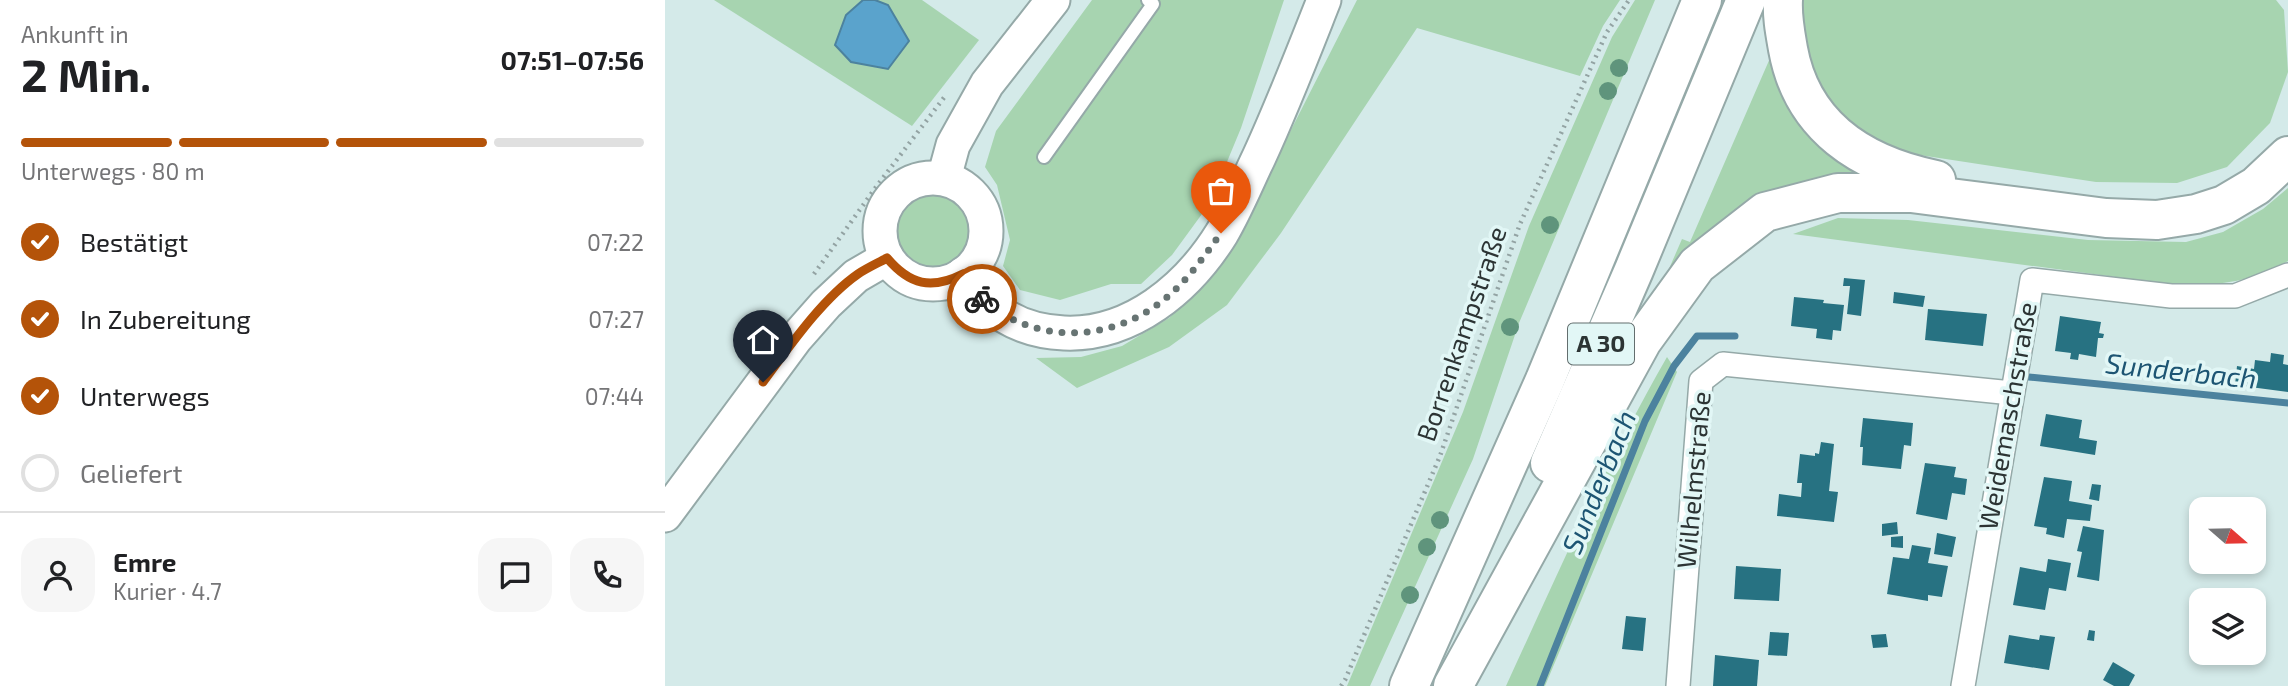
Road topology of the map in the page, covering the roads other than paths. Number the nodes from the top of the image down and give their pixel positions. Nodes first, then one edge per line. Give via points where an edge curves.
1 (1052, 0) edge
2 (1147, 0) edge
3 (1305, 0) edge
4 (1324, 0) edge
5 (1702, 0) edge
6 (1746, 0) edge
7 (1783, 0) edge
8 (2288, 127) edge
9 (2288, 156) edge
10 (1044, 157) dead end
11 (944, 178) junction
12 (1221, 233) junction
13 (887, 258) junction
14 (963, 274) junction
15 (2288, 275) edge
16 (2012, 393) junction
17 (665, 515) edge
18 (1409, 686) edge
19 (1453, 686) edge
20 (1678, 686) edge
21 (1963, 686) edge

1 - 11 main road via 987,84 953,145
2 - 10 lane via 1153,4
3 - 12 main road via 1237,176
4 - 12 main road via 1276,121
5 - 18 highway, A 30 via 1545,380
6 - 19 highway, A 30
7 - 8 highway via 1792,74 1811,110 1852,149 1921,177 2097,202 2181,203 2221,190 2251,173
9 - 19 highway via 2256,186 2224,205 2157,220 2106,218 1911,193 1838,193 1765,212 1697,265 1642,341
11 - 13 main road via 913,181 890,200 880,228
11 - 14 main road via 963,186 977,201 985,220 985,240 978,259
12 - 14 main road via 1196,268 1161,303 1121,325 1082,334 1047,332 1017,323 977,295
13 - 14 main road via 898,271 930,284
13 - 17 main road via 856,276 796,338
15 - 16 street, Weidemaschstraße via 2235,296 2171,296 2032,280
16 - 20 street, Wilhelmstraße via 1723,364 1701,381
16 - 21 street, Weidemaschstraße

